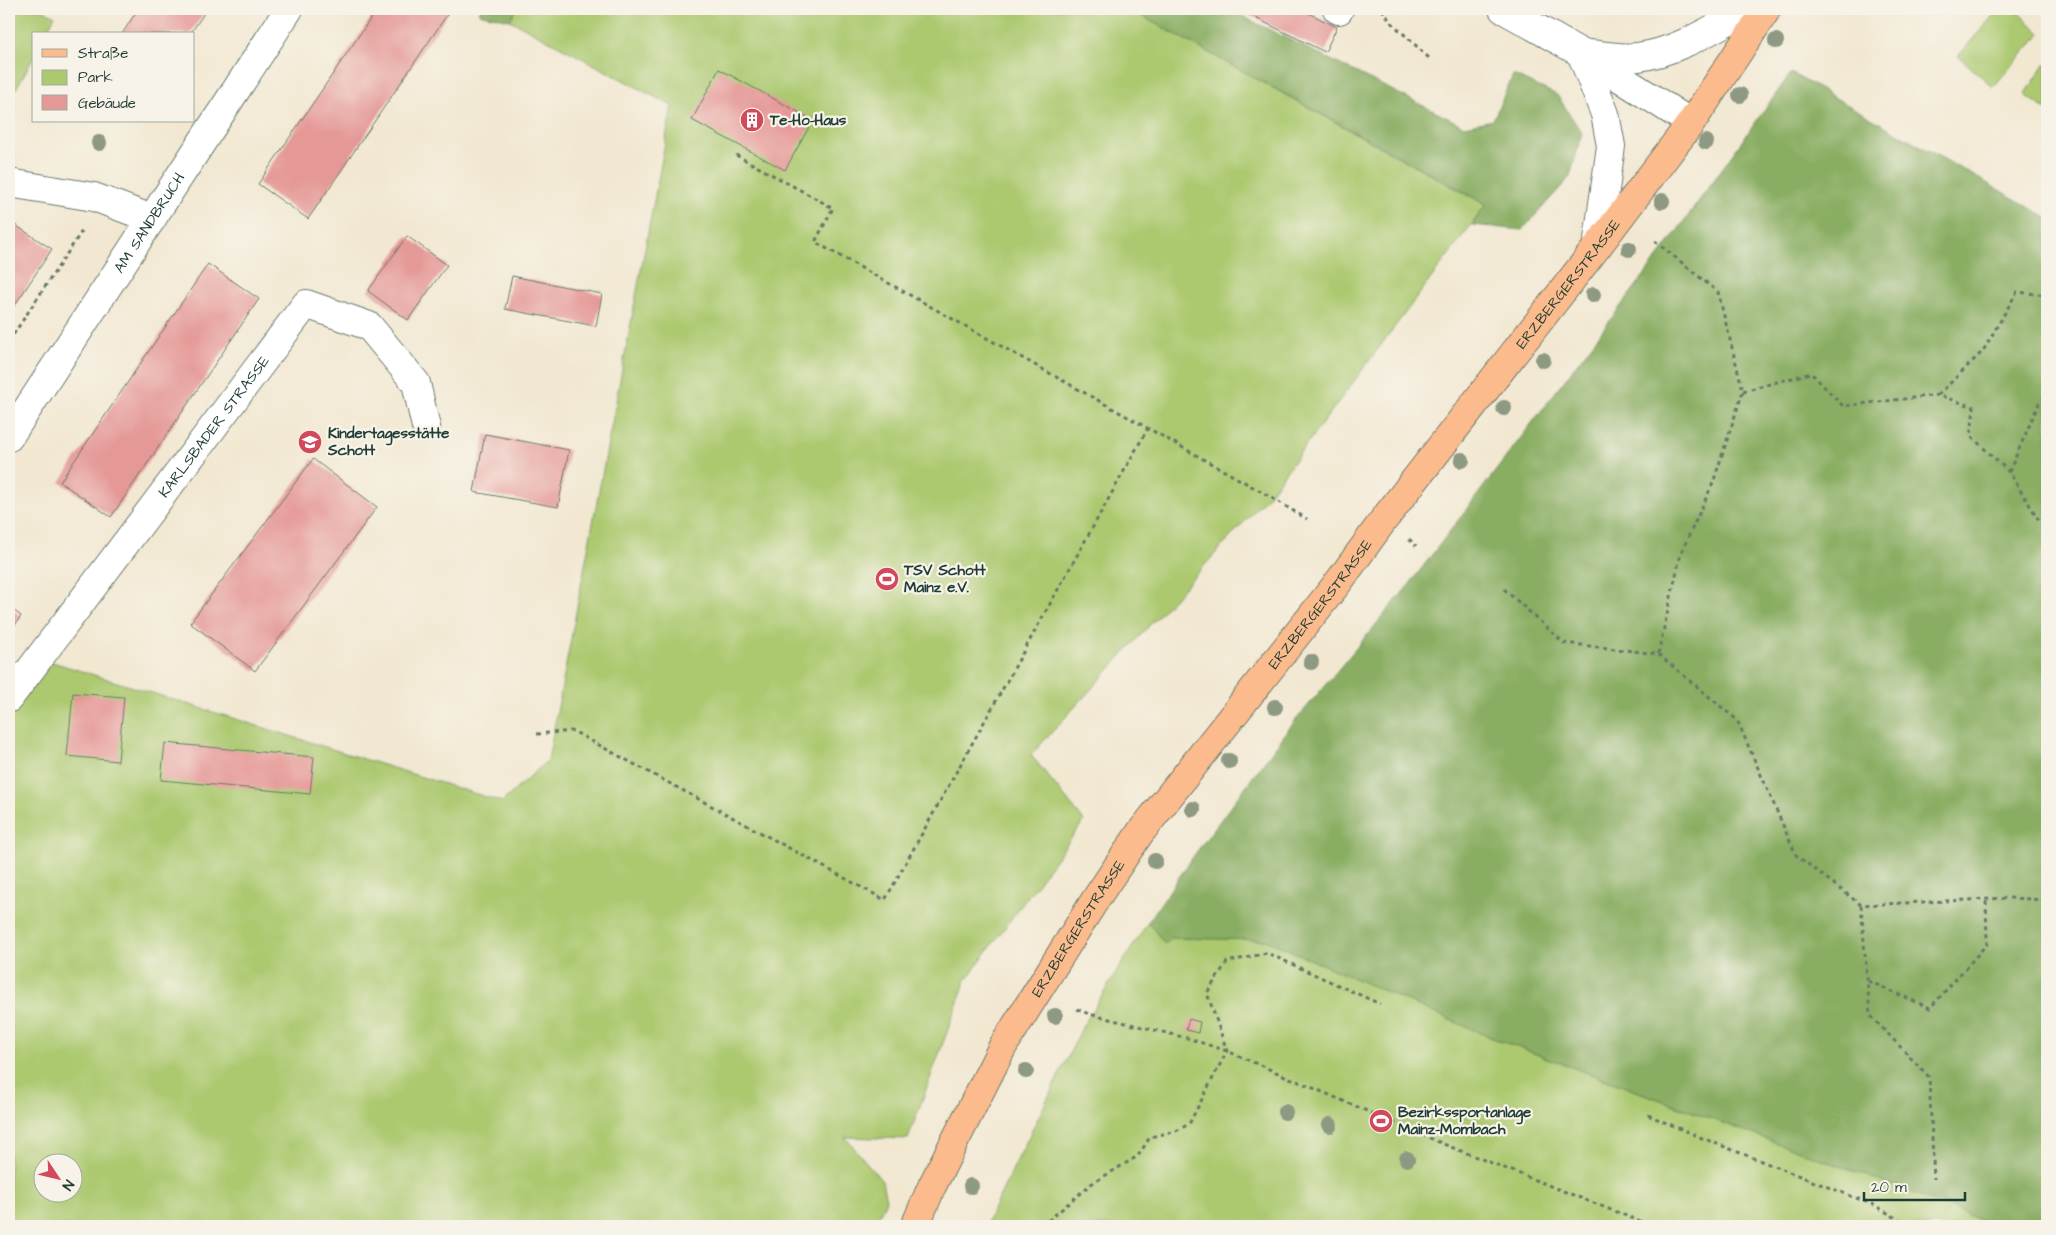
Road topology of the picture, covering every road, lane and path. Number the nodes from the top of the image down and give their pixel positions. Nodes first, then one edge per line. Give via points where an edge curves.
1 (289, 9) edge
2 (1382, 9) edge
3 (1503, 9) edge
4 (1749, 9) edge
5 (1767, 9) edge
6 (1581, 53) junction
7 (1429, 58) dead end
8 (1691, 123) junction
9 (736, 155) dead end
10 (9, 184) edge
11 (94, 197) junction
12 (152, 219) junction
13 (1655, 241) dead end
14 (1597, 247) junction
15 (2047, 295) edge
16 (9, 341) edge
17 (1743, 391) junction
18 (1938, 396) junction
19 (2047, 396) edge
20 (426, 427) dead end
21 (1148, 428) junction
22 (9, 437) edge
23 (2009, 472) junction
24 (1307, 519) dead end
25 (2047, 533) edge
26 (1504, 589) dead end
27 (1658, 654) junction
28 (9, 698) edge
29 (538, 734) dead end
30 (1986, 900) junction
31 (2047, 900) edge
32 (1861, 905) junction
33 (1868, 981) junction
34 (1380, 1004) dead end
35 (1078, 1009) dead end
36 (1227, 1051) junction
37 (1648, 1114) dead end
38 (1934, 1180) dead end
39 (915, 1226) edge
40 (1042, 1226) edge
41 (1652, 1226) edge
42 (1910, 1226) edge

1 - 12 street, AM SANDBRUCH
2 - 7 path via 1390,21
3 - 6 street
4 - 6 street via 1681,44 1647,55 1626,58
5 - 8 main road, ERZBERGERSTRASSE
6 - 8 street
6 - 14 street via 1606,114 1612,146
8 - 14 main road, ERZBERGERSTRASSE
9 - 21 path via 833,208 815,242
10 - 11 street
11 - 12 street
11 - 16 path via 87,222
12 - 22 street, AM SANDBRUCH
13 - 17 path via 1718,292
14 - 39 main road, ERZBERGERSTRASSE via 1385,518 1344,576 1140,833 1003,1046
15 - 18 path via 2017,292 1983,351
17 - 18 path via 1811,373 1843,406
17 - 27 path via 1713,483 1681,553
18 - 23 path via 1974,407 1971,436
19 - 23 path via 2039,403
20 - 28 street, KARLSBADER STRASSE via 416,383 369,326 306,304
21 - 24 path
21 - 29 path via 886,900 573,731
23 - 25 path
26 - 27 path via 1564,643
27 - 32 path via 1737,720 1796,855
30 - 31 path
30 - 32 path
30 - 33 path via 1986,944 1930,1008
32 - 33 path
33 - 38 path via 1870,1015 1929,1077
34 - 36 path via 1267,953 1227,962 1207,993
35 - 36 path
36 - 40 path via 1189,1124 1150,1136 1138,1156 1091,1184
36 - 41 path via 1446,1146
37 - 42 path via 1874,1205

